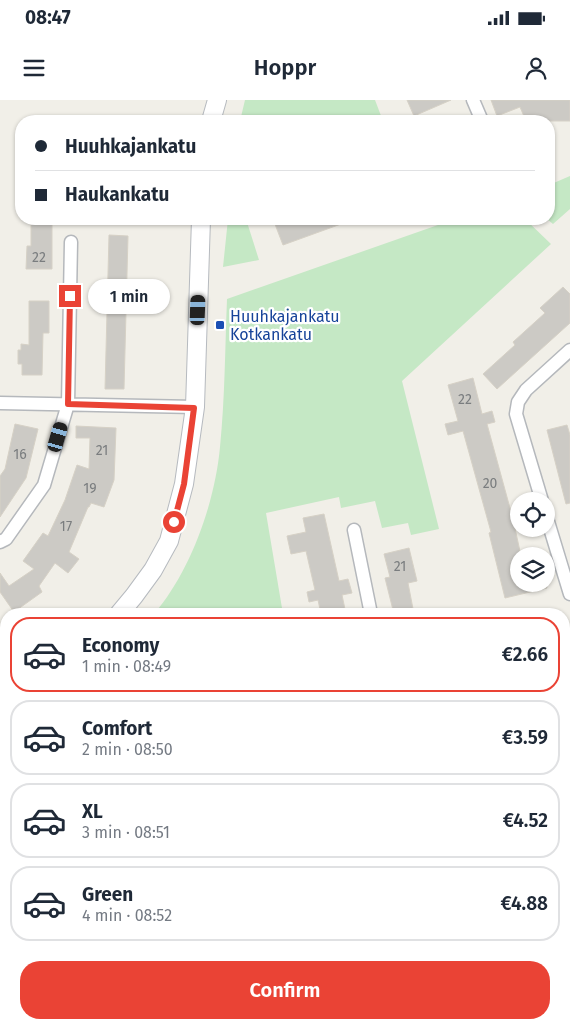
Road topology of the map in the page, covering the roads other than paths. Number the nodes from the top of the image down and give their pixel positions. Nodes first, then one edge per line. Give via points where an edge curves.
1 (217, 100) edge
2 (473, 100) edge
3 (213, 115) edge
4 (479, 115) edge
5 (201, 225) edge
6 (71, 242) dead end
7 (570, 350) edge
8 (0, 402) edge
9 (68, 404) junction
10 (194, 408) junction
11 (539, 492) edge
12 (354, 530) dead end
13 (553, 537) edge
14 (0, 542) edge
15 (570, 594) edge
16 (124, 608) edge
17 (370, 608) edge

1 - 3 street
2 - 4 street
5 - 10 street
6 - 9 street
7 - 11 street via 526,390 518,402 516,414
8 - 9 street
9 - 10 street
9 - 14 street via 44,486 6,540
10 - 16 street via 184,484 168,541 153,570
12 - 17 street
13 - 15 street

